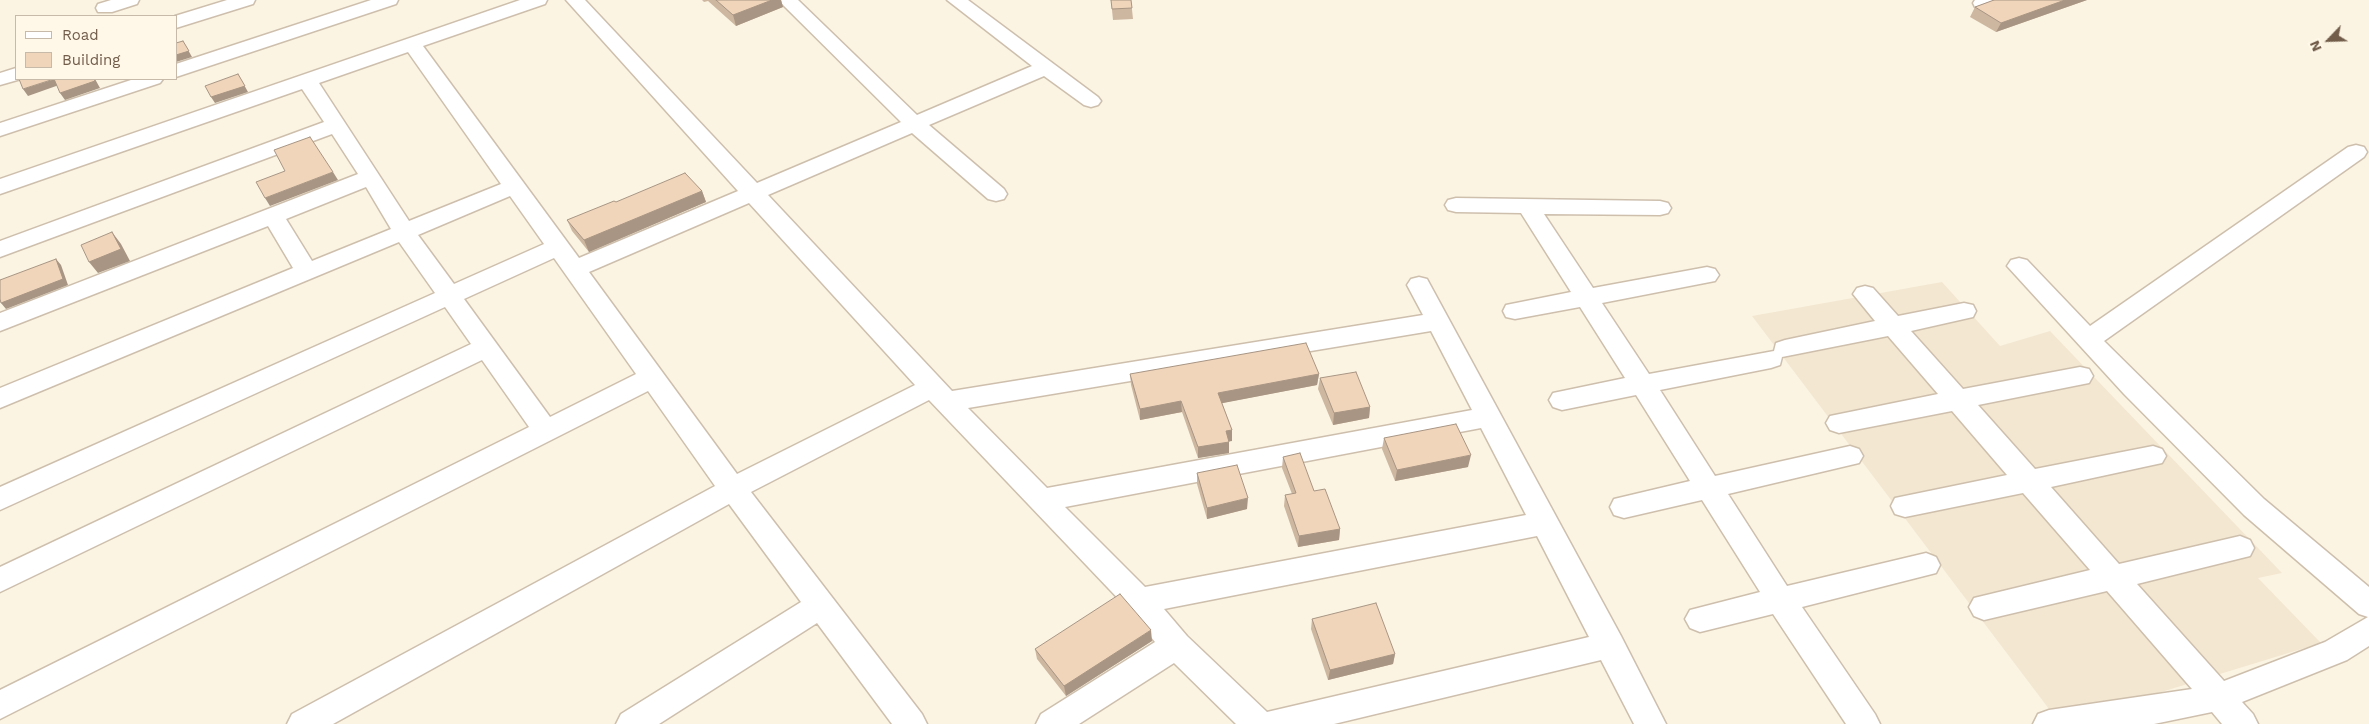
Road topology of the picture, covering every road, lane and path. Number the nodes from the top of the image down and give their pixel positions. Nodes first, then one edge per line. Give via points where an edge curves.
1 (130, 0) edge
2 (246, 0) edge
3 (325, 0) edge
4 (389, 0) edge
5 (538, 0) edge
6 (787, 0) edge
7 (956, 0) edge
8 (226, 3) edge
9 (587, 4) edge
10 (105, 8) edge
11 (337, 17) junction
12 (178, 21) edge
13 (411, 43) junction
14 (1045, 68) junction
15 (178, 70) edge
16 (15, 74) edge
17 (0, 79) edge
18 (150, 80) edge
19 (308, 82) junction
20 (1091, 101) dead end
21 (914, 124) junction
22 (336, 125) junction
23 (0, 130) edge
24 (2356, 152) dead end
25 (371, 177) junction
26 (515, 186) junction
27 (0, 187) edge
28 (755, 193) junction
29 (996, 194) dead end
30 (1456, 205) dead end
31 (1528, 206) junction
32 (1660, 208) dead end
33 (273, 216) junction
34 (404, 232) junction
35 (557, 247) junction
36 (0, 249) edge
37 (2019, 266) dead end
38 (575, 269) junction
39 (307, 272) junction
40 (1706, 275) dead end
41 (1419, 285) dead end
42 (1865, 294) dead end
43 (450, 295) junction
44 (1586, 297) junction
45 (1515, 311) dead end
46 (1964, 312) dead end
47 (1438, 321) junction
48 (0, 322) edge
49 (1894, 326) junction
50 (2088, 340) junction
51 (486, 347) junction
52 (2080, 376) dead end
53 (653, 377) junction
54 (1643, 384) junction
55 (940, 394) junction
56 (0, 398) edge
57 (1562, 400) dead end
58 (1958, 400) junction
59 (1488, 417) junction
60 (1839, 423) dead end
61 (546, 431) junction
62 (1850, 456) dead end
63 (2153, 456) dead end
64 (2029, 481) junction
65 (1710, 487) junction
66 (733, 489) junction
67 (0, 499) edge
68 (1042, 500) junction
69 (1905, 506) dead end
70 (1624, 507) dead end
71 (1544, 523) junction
72 (2240, 548) dead end
73 (1926, 565) dead end
74 (2113, 577) junction
75 (0, 580) edge
76 (1781, 600) junction
77 (1139, 601) junction
78 (822, 605) junction
79 (2369, 605) edge
80 (1984, 607) dead end
81 (1700, 619) dead end
82 (2369, 630) edge
83 (1176, 645) junction
84 (1610, 645) junction
85 (2218, 697) junction
86 (0, 706) edge
87 (303, 724) edge
88 (632, 724) edge
89 (911, 724) edge
90 (1052, 724) edge
91 (1258, 724) edge
92 (1273, 724) edge
93 (1650, 724) edge
94 (1864, 724) edge
95 (2049, 724) edge
96 (2242, 724) edge

1 - 10 street
2 - 8 street
3 - 11 street
4 - 11 street
5 - 13 street
6 - 21 street
7 - 14 street
8 - 12 street
9 - 28 street
11 - 15 street
13 - 19 street
13 - 26 street
14 - 20 street
14 - 21 street
16 - 17 street
18 - 23 street
19 - 22 street
19 - 27 street
21 - 28 street
21 - 29 street
22 - 25 street
22 - 36 street
24 - 50 street
25 - 33 street
25 - 34 street
26 - 34 street
26 - 35 street
28 - 38 street
28 - 55 street
30 - 31 street
31 - 32 street
31 - 44 street
33 - 39 street
33 - 48 street
34 - 39 street
34 - 43 street
35 - 38 street
35 - 43 street
37 - 50 street
38 - 53 street
39 - 56 street
40 - 44 street
41 - 47 street
42 - 49 street
43 - 51 street
43 - 67 street
44 - 45 street
44 - 54 street
46 - 49 street
47 - 55 street
47 - 59 street
49 - 54 street
49 - 58 street
50 - 79 street via 2254,507
51 - 61 street
51 - 75 street
52 - 58 street
53 - 61 street
53 - 66 street
54 - 57 street
54 - 65 street
55 - 66 street
55 - 68 street
58 - 60 street
58 - 64 street
59 - 68 street
59 - 71 street
61 - 86 street
62 - 65 street
63 - 64 street
64 - 69 street
64 - 74 street
65 - 70 street
65 - 76 street
66 - 78 street
66 - 87 street
68 - 77 street
71 - 77 street
71 - 84 street
72 - 74 street
73 - 76 street
74 - 80 street
74 - 85 street
76 - 81 street
76 - 94 street
77 - 83 street
78 - 88 street
78 - 89 street
82 - 85 street via 2336,651
83 - 90 street
83 - 91 street
84 - 92 street
84 - 93 street
85 - 95 street via 2175,707
85 - 96 street

